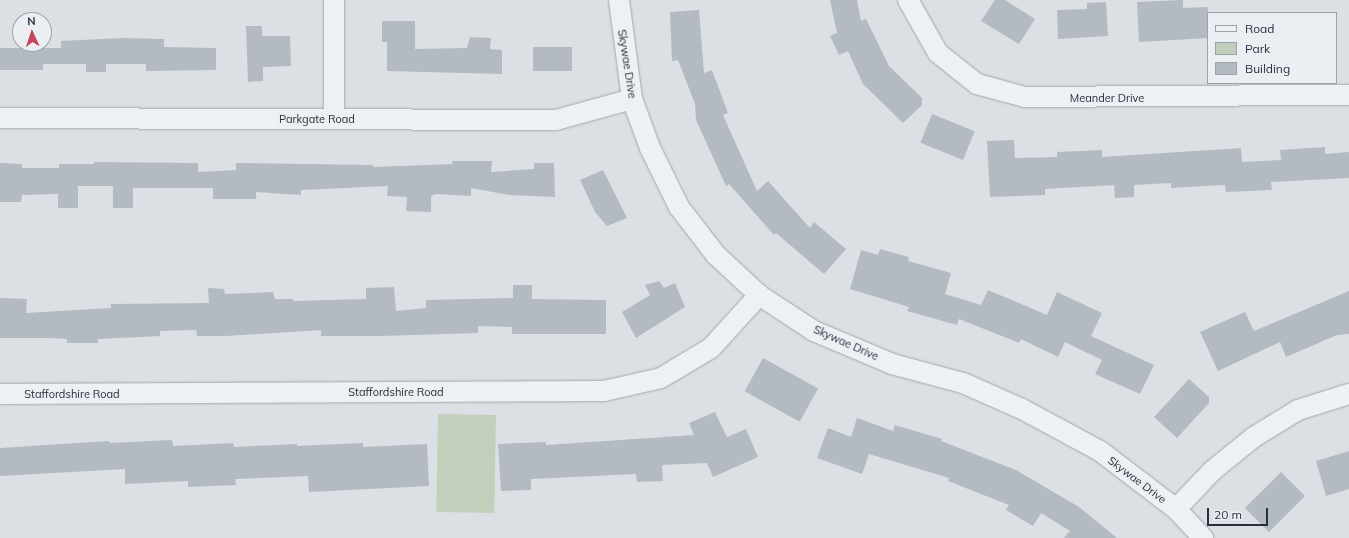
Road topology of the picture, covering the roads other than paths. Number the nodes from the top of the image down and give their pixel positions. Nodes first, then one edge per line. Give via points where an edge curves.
1 (334, 0) edge
2 (619, 0) edge
3 (908, 0) edge
4 (1349, 96) edge
5 (632, 99) junction
6 (0, 118) edge
7 (334, 118) junction
8 (759, 295) junction
9 (0, 394) edge
10 (1349, 394) edge
11 (1176, 509) junction
12 (1203, 538) edge

1 - 7 street
2 - 5 street, Skywae Drive
3 - 4 street, Meander Drive via 938,53 977,84 1024,97
5 - 7 street, Parkgate Road via 556,120
5 - 8 street, Skywae Drive via 650,148 679,207 716,254
6 - 7 street, Parkgate Road
8 - 9 street, Staffordshire Road via 711,348 661,378 604,391
8 - 11 street, Skywae Drive via 814,331 892,364 963,383 1022,409 1100,451
10 - 11 street via 1298,410 1254,437 1212,471
11 - 12 street, Skywae Drive

